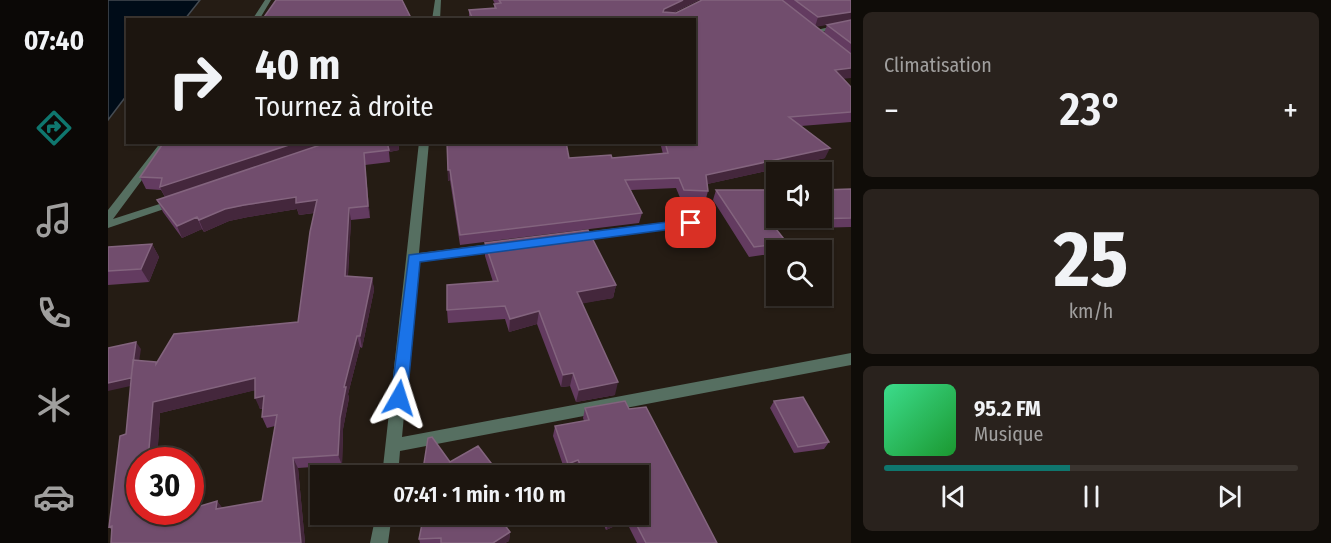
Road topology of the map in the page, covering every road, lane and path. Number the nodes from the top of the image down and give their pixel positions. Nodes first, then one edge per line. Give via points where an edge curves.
1 (268, 0) edge
2 (438, 0) edge
3 (256, 18) edge
4 (436, 18) edge
5 (851, 24) edge
6 (805, 25) edge
7 (812, 32) junction
8 (820, 38) edge
9 (164, 144) edge
10 (424, 144) edge
11 (187, 198) edge
12 (108, 218) edge
13 (709, 221) dead end
14 (108, 224) edge
15 (566, 238) edge
16 (508, 246) edge
17 (414, 258) junction
18 (851, 359) edge
19 (394, 445) junction
20 (391, 465) edge
21 (382, 525) edge
22 (379, 543) edge

1 - 3 street
2 - 4 street
5 - 7 street
6 - 7 street
7 - 8 street
9 - 12 street
10 - 17 street
11 - 14 street
13 - 15 street
16 - 17 street
17 - 19 street
18 - 19 street
19 - 20 street
21 - 22 street

